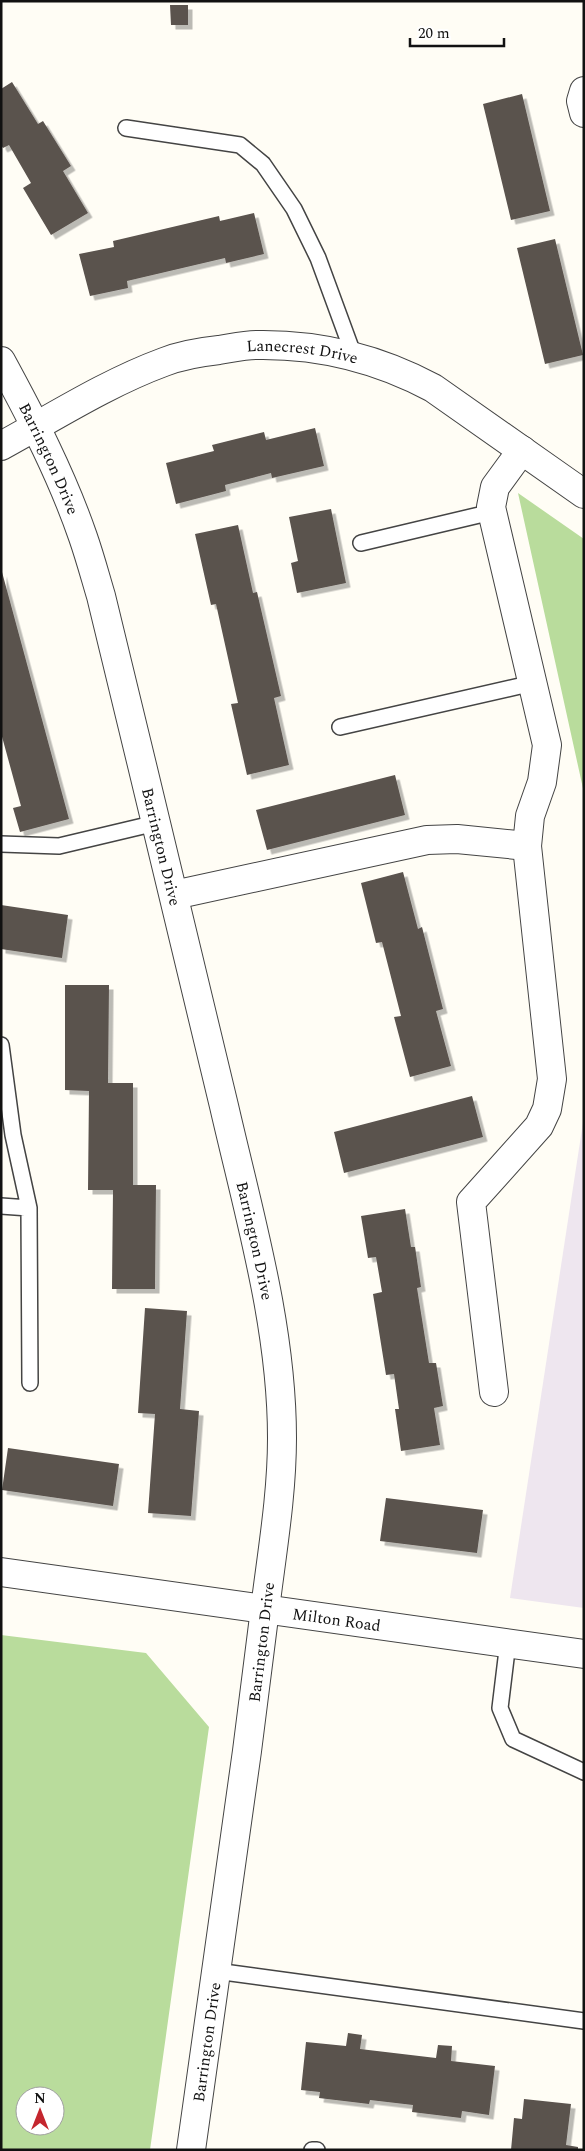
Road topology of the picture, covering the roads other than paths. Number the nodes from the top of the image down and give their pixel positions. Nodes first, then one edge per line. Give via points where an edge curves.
1 (584, 91) edge
2 (584, 113) edge
3 (126, 128) dead end
4 (354, 356) junction
5 (1, 361) edge
6 (36, 427) junction
7 (1, 446) edge
8 (522, 450) junction
9 (584, 494) edge
10 (492, 512) junction
11 (361, 543) dead end
12 (533, 683) junction
13 (340, 727) dead end
14 (156, 823) junction
15 (1, 844) edge
16 (527, 846) junction
17 (174, 895) junction
18 (1, 1045) edge
19 (1, 1206) edge
20 (29, 1208) junction
21 (30, 1383) dead end
22 (494, 1392) dead end
23 (1, 1572) edge
24 (265, 1609) junction
25 (508, 1642) junction
26 (584, 1654) edge
27 (584, 1772) edge
28 (216, 1971) junction
29 (584, 2021) edge
30 (191, 2150) edge
31 (312, 2150) edge
32 (317, 2150) edge

1 - 2 street via 580,101
3 - 4 lane via 240,145 263,164 294,210 318,258
4 - 6 street, Lanecrest Drive via 319,349 256,345 190,354 163,362 104,389
4 - 8 street, Lanecrest Drive via 411,376 433,388
5 - 6 street, Barrington Drive
6 - 7 street, Lanecrest Drive
6 - 14 street, Barrington Drive via 64,488 101,596
8 - 9 street, Lanecrest Drive
8 - 10 street via 495,487
10 - 11 lane
10 - 12 street
12 - 13 lane
12 - 16 street via 547,745 542,782 530,816
14 - 15 lane via 59,846
14 - 17 street, Barrington Drive
16 - 17 street via 458,839 427,840
16 - 22 street via 552,1079 547,1109 539,1126 472,1202
17 - 24 street, Barrington Drive via 264,1277 273,1331 282,1438 280,1488
18 - 20 lane via 13,1135
19 - 20 lane
20 - 21 lane
23 - 24 street, Milton Road
24 - 25 street, Milton Road
24 - 28 street, Barrington Drive
25 - 26 street, Milton Road
25 - 27 lane via 500,1708 513,1739
28 - 29 lane
28 - 30 street, Barrington Drive
31 - 32 lane

